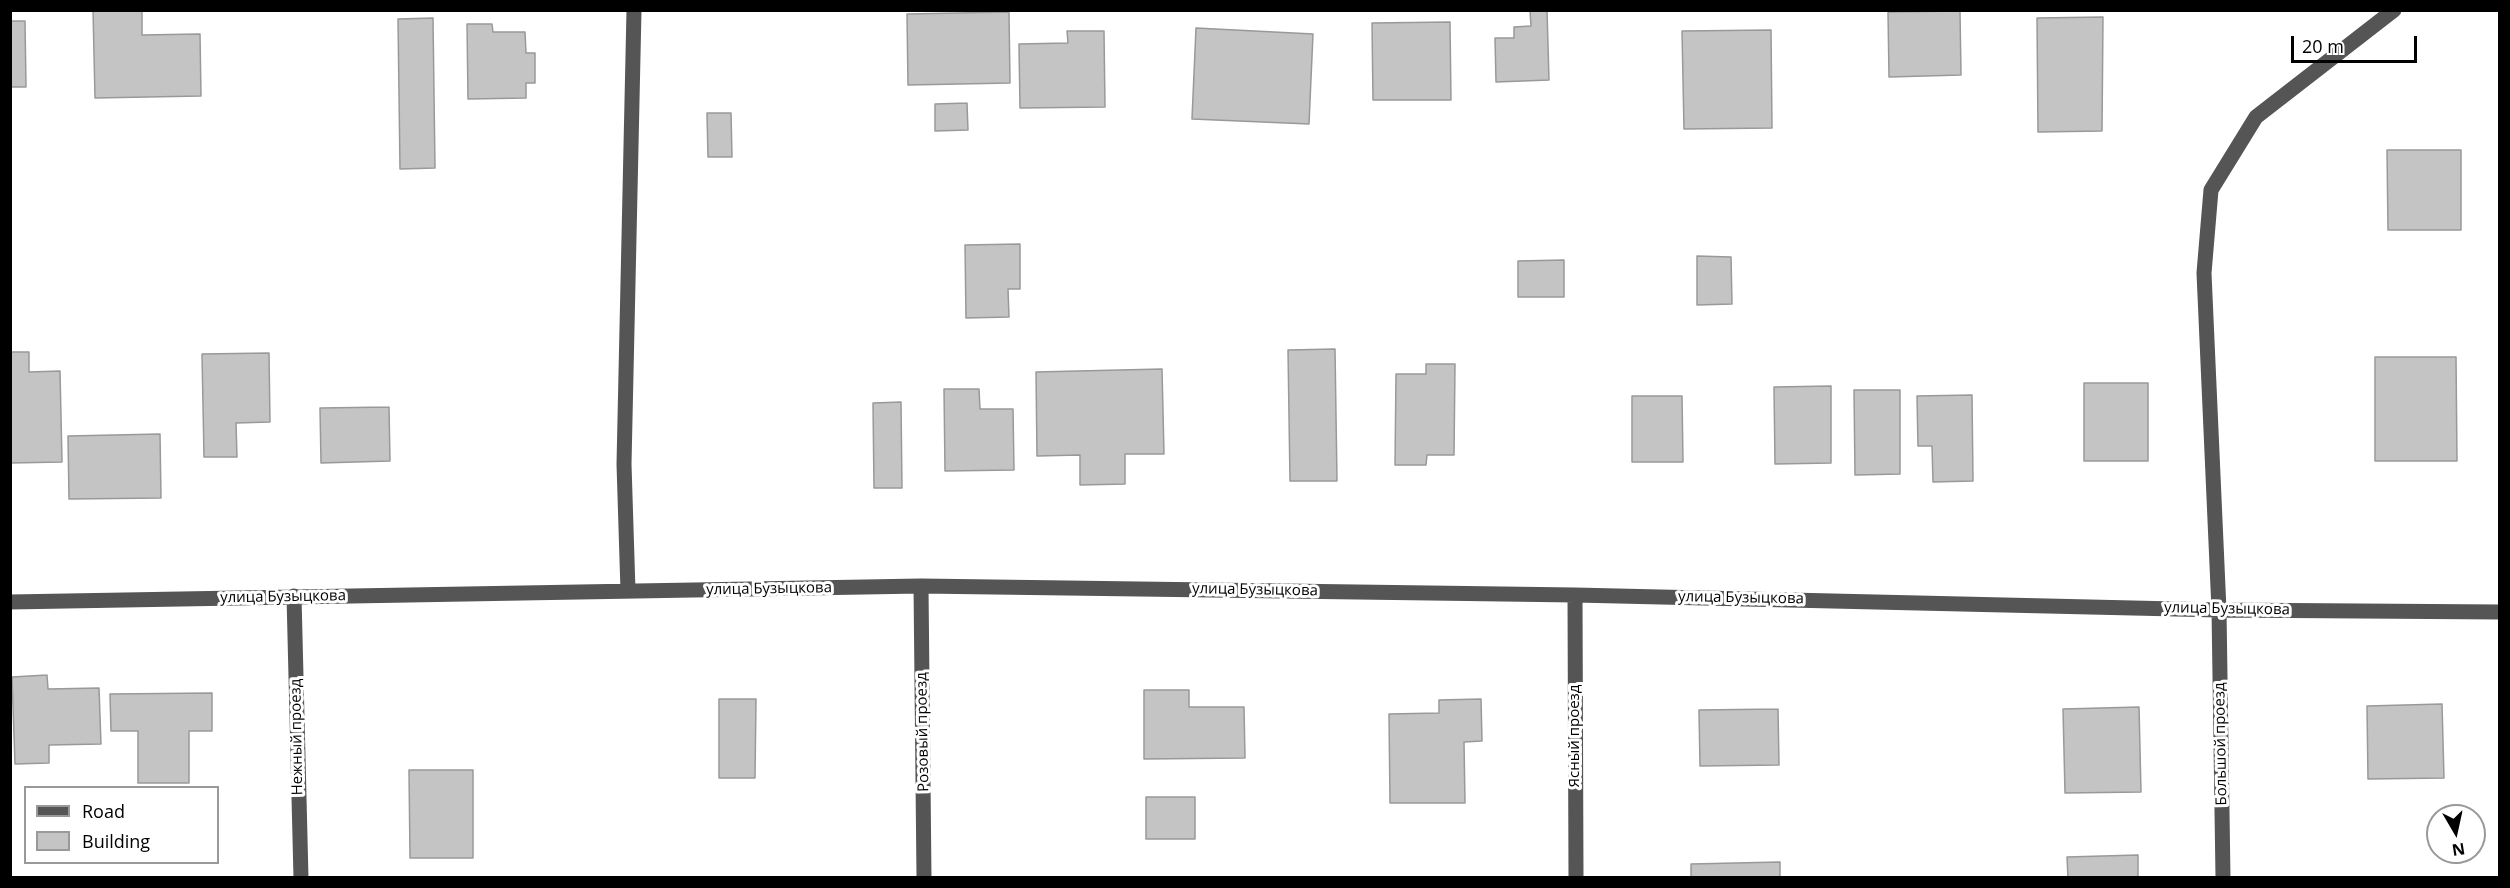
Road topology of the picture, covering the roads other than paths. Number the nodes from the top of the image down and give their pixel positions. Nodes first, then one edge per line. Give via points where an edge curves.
1 (634, 10) edge
2 (2394, 10) edge
3 (921, 586) junction
4 (628, 591) junction
5 (1575, 595) junction
6 (294, 596) junction
7 (10, 602) edge
8 (2219, 610) junction
9 (2499, 612) edge
10 (301, 878) edge
11 (924, 878) edge
12 (1576, 878) edge
13 (2223, 878) edge

1 - 4 street via 624,464
2 - 8 street, Большой проезд via 2256,117 2211,190 2204,273
3 - 4 street, улица Бузыцкова
3 - 5 street, улица Бузыцкова
3 - 11 street, Розовый проезд
4 - 6 street, улица Бузыцкова
5 - 8 street, улица Бузыцкова
5 - 12 street, Ясный проезд
6 - 7 street, улица Бузыцкова
6 - 10 street, Нежный проезд
8 - 9 street, улица Бузыцкова
8 - 13 street, Большой проезд

